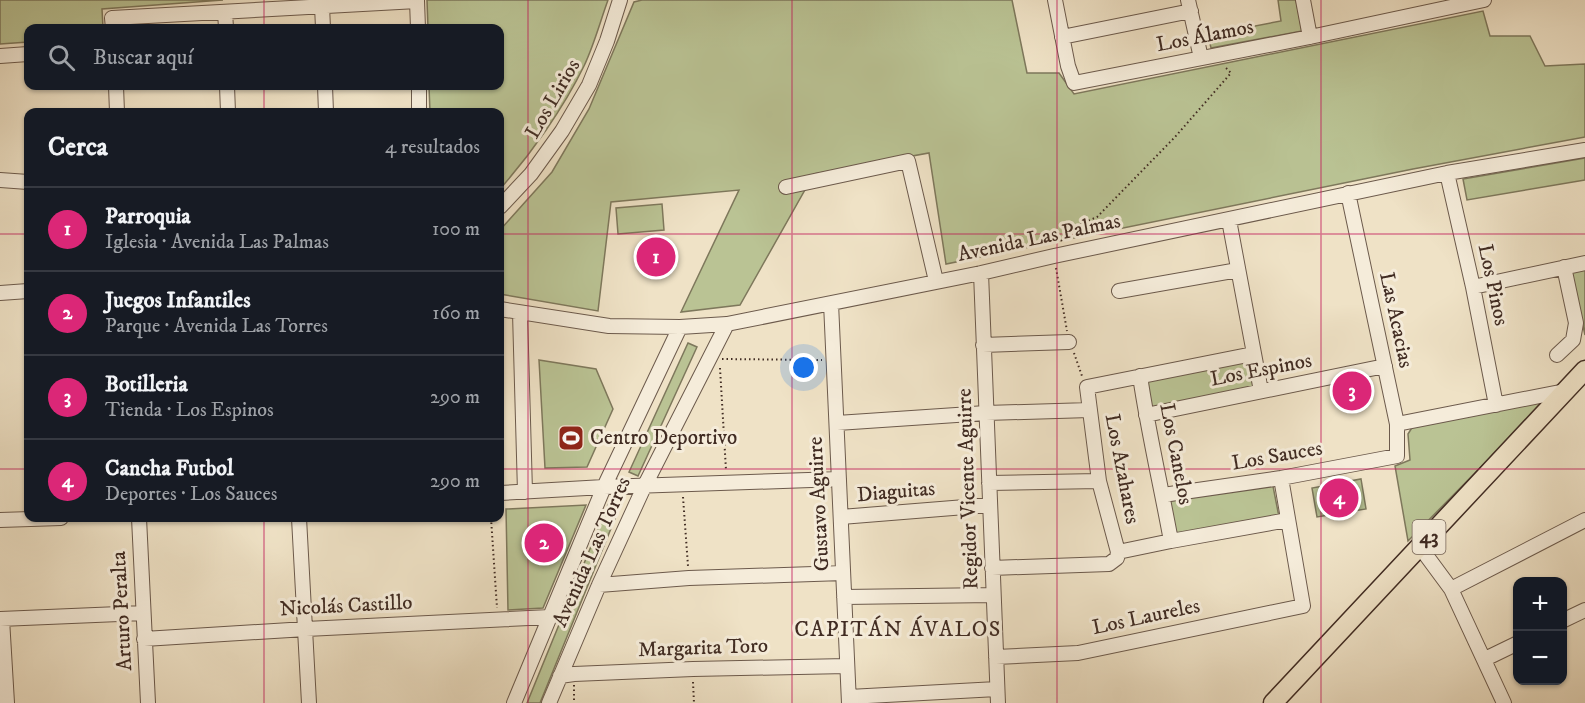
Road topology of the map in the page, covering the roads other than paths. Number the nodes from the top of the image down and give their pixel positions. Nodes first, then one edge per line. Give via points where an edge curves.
1 (620, 0) edge
2 (1055, 0) edge
3 (1303, 0) edge
4 (1484, 0) edge
5 (417, 1) edge
6 (1189, 5) edge
7 (322, 6) junction
8 (1425, 6) edge
9 (225, 12) junction
10 (112, 23) edge
11 (226, 24) edge
12 (323, 24) edge
13 (418, 24) edge
14 (1062, 37) junction
15 (1310, 37) junction
16 (24, 54) edge
17 (0, 56) edge
18 (1201, 58) junction
19 (116, 90) edge
20 (227, 90) edge
21 (325, 90) edge
22 (419, 90) edge
23 (117, 108) edge
24 (228, 108) edge
25 (326, 108) edge
26 (419, 108) edge
27 (1585, 150) edge
28 (1447, 172) junction
29 (0, 180) edge
30 (24, 182) edge
31 (786, 188) dead end
32 (1348, 193) junction
33 (504, 203) edge
34 (1228, 220) junction
35 (1585, 263) edge
36 (1564, 267) junction
37 (1238, 270) junction
38 (981, 273) junction
39 (936, 281) junction
40 (1473, 287) junction
41 (24, 291) edge
42 (1119, 291) dead end
43 (0, 293) edge
44 (831, 303) junction
45 (504, 310) edge
46 (520, 313) junction
47 (727, 324) junction
48 (680, 327) junction
49 (1069, 342) road end
50 (983, 345) junction
51 (1253, 354) junction
52 (1557, 355) dead end
53 (1384, 366) junction
54 (1585, 370) edge
55 (1140, 376) junction
56 (1087, 387) joint
57 (1262, 391) junction
58 (1565, 392) junction
59 (1496, 405) junction
60 (1090, 410) junction
61 (986, 413) junction
62 (1146, 415) junction
63 (837, 423) junction
64 (1397, 424) junction
65 (1397, 456) joint
66 (1281, 478) junction
67 (839, 479) junction
68 (1099, 481) junction
69 (989, 483) junction
70 (604, 487) junction
71 (644, 487) junction
72 (525, 492) junction
73 (504, 494) edge
74 (1163, 495) junction
75 (990, 505) junction
76 (841, 517) junction
77 (24, 519) edge
78 (1585, 519) edge
79 (0, 520) edge
80 (1288, 520) junction
81 (139, 522) edge
82 (298, 522) edge
83 (1171, 541) junction
84 (1420, 547) junction
85 (1117, 555) junction
86 (992, 568) junction
87 (843, 573) junction
88 (599, 585) junction
89 (1451, 589) junction
90 (993, 595) junction
91 (844, 597) junction
92 (1585, 610) edge
93 (143, 613) junction
94 (550, 617) junction
95 (1, 619) edge
96 (1567, 619) edge
97 (306, 629) junction
98 (144, 639) junction
99 (1513, 645) edge
100 (996, 657) junction
101 (1485, 659) junction
102 (847, 666) junction
103 (560, 676) junction
104 (998, 696) edge
105 (849, 700) edge
106 (7, 703) edge
107 (148, 703) edge
108 (309, 703) edge
109 (514, 703) edge
110 (549, 703) edge
111 (1273, 703) edge
112 (1504, 703) edge

1 - 33 street, Los Lirios via 589,86 531,174
2 - 14 street
3 - 15 street
4 - 8 street, Los Álamos
5 - 7 street
5 - 13 street
6 - 14 street, Los Álamos
6 - 18 street
7 - 9 street
7 - 12 street
8 - 15 street, Los Álamos
9 - 10 street
9 - 11 street
14 - 18 street, Los Álamos via 1074,83
15 - 18 street, Los Álamos
16 - 17 street
19 - 23 street
20 - 24 street
21 - 25 street
22 - 26 street
27 - 28 street, Avenida Las Palmas
28 - 32 street, Avenida Las Palmas
28 - 40 street, Los Pinos
29 - 30 street
31 - 39 street via 908,161
32 - 34 street, Avenida Las Palmas
32 - 53 street, Las Acacias
34 - 37 street
34 - 38 street, Avenida Las Palmas
35 - 36 street
36 - 40 street
36 - 52 street via 1576,323 1573,340
37 - 42 street
37 - 51 street
38 - 39 street, Avenida Las Palmas
38 - 50 street, Regidor Vicente Aguirre
39 - 44 street, Avenida Las Palmas
40 - 59 street, Los Pinos
41 - 43 street
44 - 47 street, Avenida Las Palmas
44 - 63 street, Gustavo Aguirre
45 - 46 street, Avenida Las Palmas
46 - 48 street, Avenida Las Palmas via 609,326
46 - 72 street
47 - 48 street, Avenida Las Palmas
47 - 71 street, Avenida Las Torres
48 - 70 street, Avenida Las Torres
49 - 50 street
50 - 61 street, Regidor Vicente Aguirre
51 - 55 street, Los Espinos
51 - 57 street
53 - 57 street, Los Espinos
53 - 64 street, Las Acacias
54 - 58 main road, 43
55 - 56 street, Los Espinos
55 - 62 street, Los Canelos
56 - 60 street, Los Azahares
57 - 62 street, Los Espinos
58 - 59 street
58 - 84 main road, 43
59 - 64 street
60 - 61 street
60 - 68 street, Los Azahares
61 - 63 street
61 - 69 street, Regidor Vicente Aguirre
62 - 74 street, Los Canelos
63 - 67 street, Gustavo Aguirre
64 - 65 street, Las Acacias
65 - 66 street, Los Sauces
66 - 74 street, Los Sauces
66 - 80 street
67 - 71 street, Diaguitas
67 - 76 street, Gustavo Aguirre
68 - 69 street
68 - 85 street, Los Azahares
69 - 75 street, Regidor Vicente Aguirre
70 - 71 street, Diaguitas
70 - 72 street, Diaguitas
70 - 94 street, Avenida Las Torres
71 - 88 street, Avenida Las Torres
72 - 73 street, Diaguitas
74 - 83 street, Los Canelos
75 - 76 street, Diaguitas
75 - 86 street, Regidor Vicente Aguirre
76 - 87 street, Gustavo Aguirre
77 - 79 street
78 - 89 street
80 - 83 street
80 - 100 street, Los Laureles via 1303,606 1078,653
81 - 93 street, Arturo Peralta
82 - 97 street
83 - 85 street
84 - 89 street
84 - 111 main road, 43
85 - 86 street via 1109,564
86 - 90 street, Regidor Vicente Aguirre
87 - 88 street
87 - 91 street, Gustavo Aguirre
88 - 103 street, Avenida Las Torres
89 - 101 street
90 - 91 street
90 - 100 street, Regidor Vicente Aguirre
91 - 102 street, Gustavo Aguirre
92 - 96 street
93 - 95 street
93 - 98 street, Arturo Peralta
94 - 97 street, Nicolás Castillo
94 - 109 street, Avenida Las Torres
95 - 106 street
97 - 98 street, Nicolás Castillo
97 - 108 street
98 - 107 street, Arturo Peralta
99 - 101 street
100 - 104 street, Regidor Vicente Aguirre
101 - 112 street
102 - 103 street, Margarita Toro
102 - 105 street, Gustavo Aguirre
103 - 110 street, Avenida Las Torres
104 - 105 street

